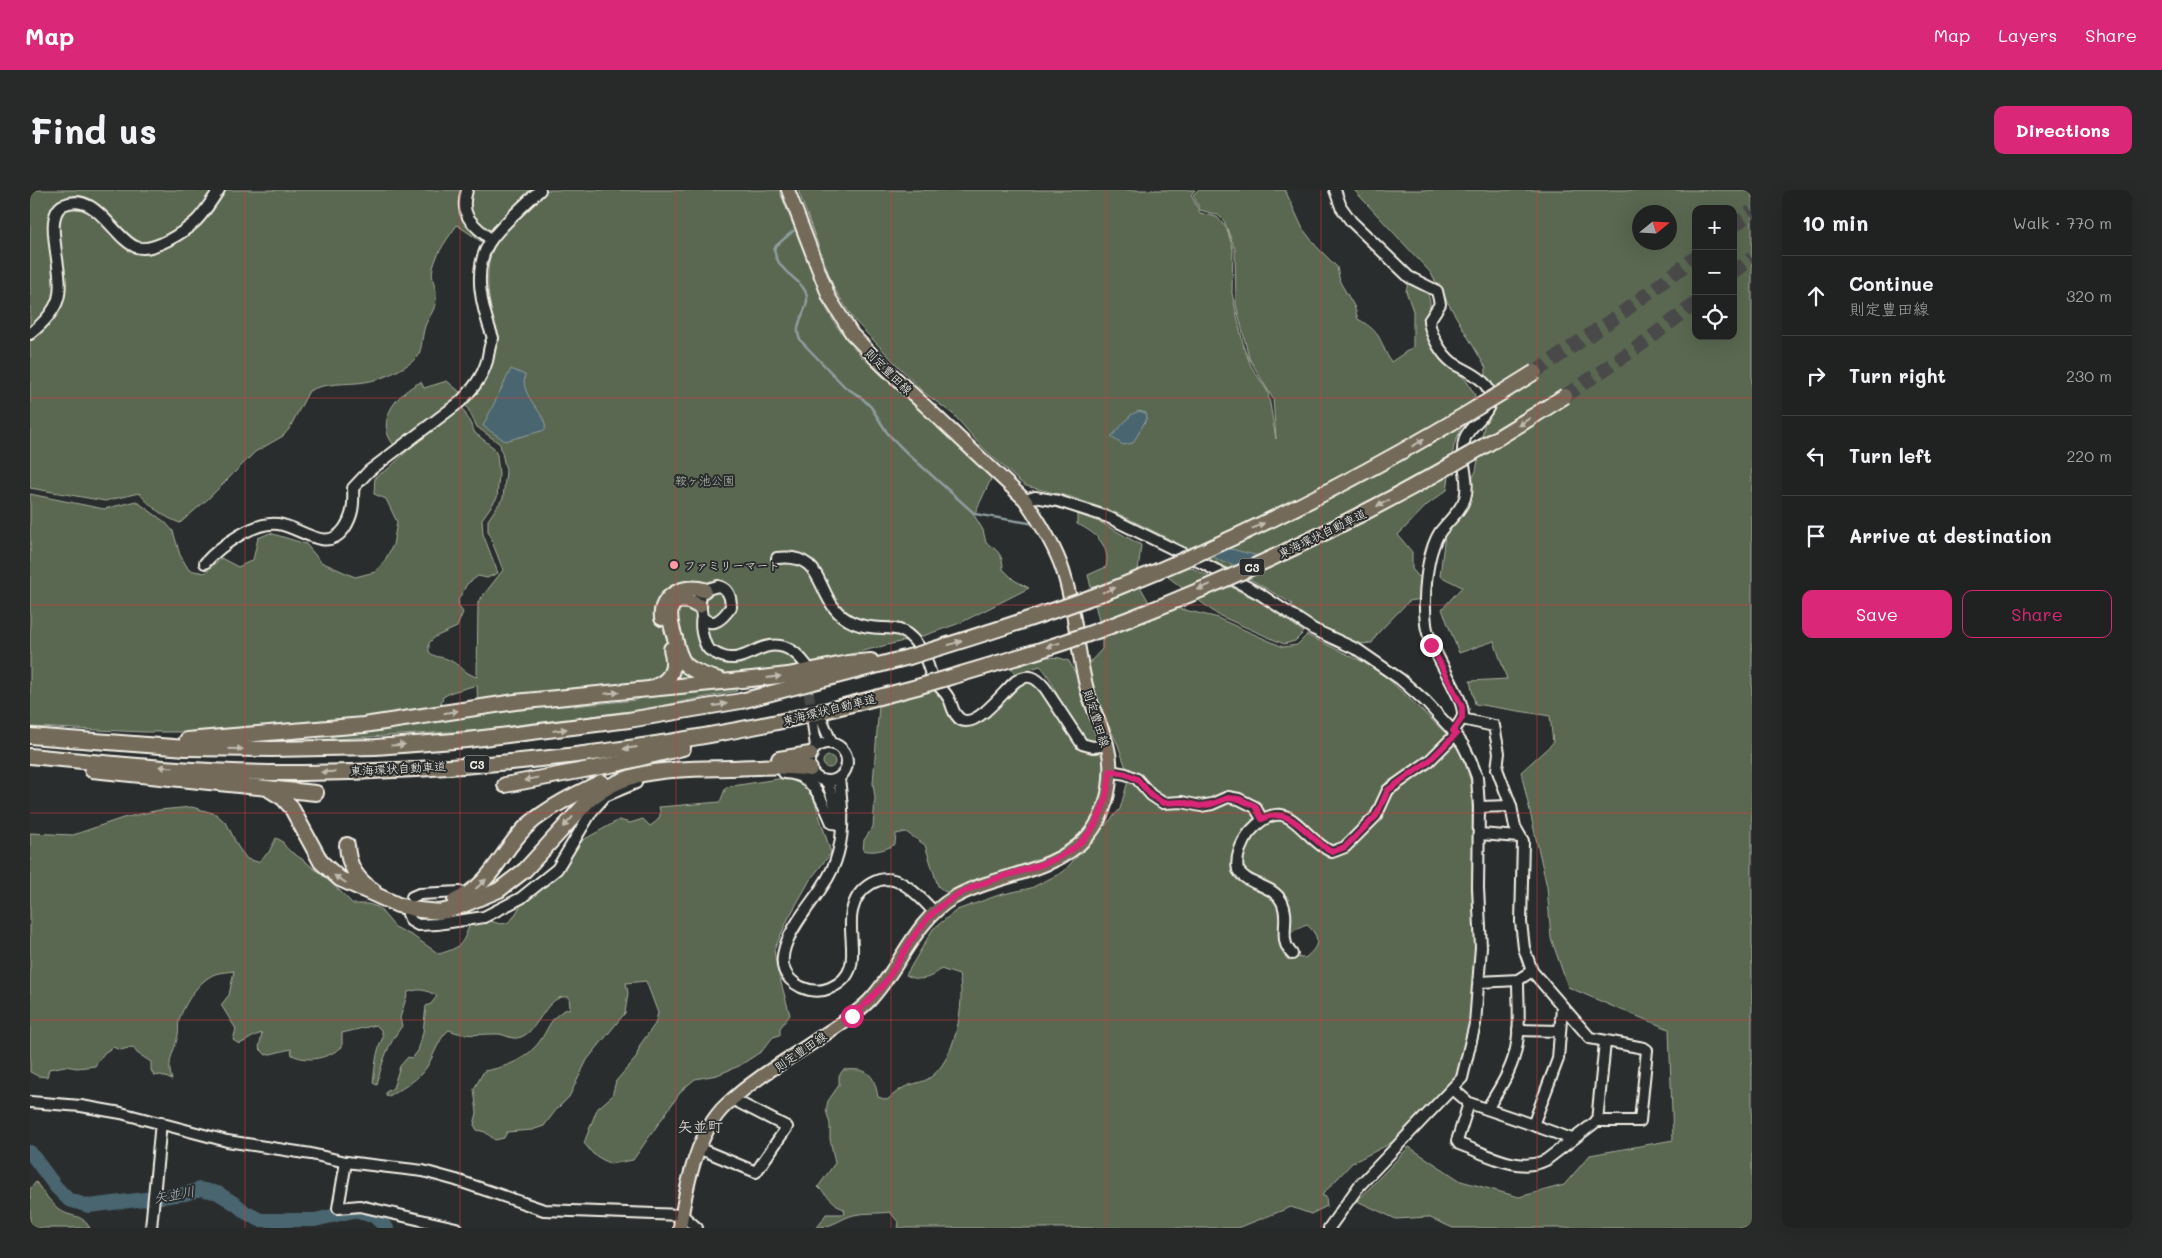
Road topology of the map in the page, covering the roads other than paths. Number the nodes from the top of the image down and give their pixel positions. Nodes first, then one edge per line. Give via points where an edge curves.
1 (219, 190) edge
2 (467, 190) edge
3 (540, 190) edge
4 (788, 190) edge
5 (1334, 190) edge
6 (491, 240) junction
7 (30, 334) edge
8 (1535, 372) tunnel mouth
9 (1565, 396) tunnel mouth
10 (1025, 500) junction
11 (777, 558) dead end
12 (205, 563) dead end
13 (704, 590) junction
14 (700, 612) junction
15 (714, 624) junction
16 (714, 652) junction
17 (909, 657) junction
18 (805, 667) tunnel mouth
19 (656, 669) dead end
20 (672, 673) junction
21 (742, 680) junction
22 (646, 689) junction
23 (1462, 718) junction
24 (782, 721) junction
25 (1455, 733) junction
26 (30, 736) edge
27 (89, 740) junction
28 (831, 742) junction
29 (1108, 745) junction
30 (813, 750) junction
31 (30, 758) edge
32 (810, 769) junction
33 (1110, 771) junction
34 (839, 778) junction
35 (827, 781) junction
36 (505, 785) dead end
37 (270, 790) junction
38 (316, 794) dead end
39 (1512, 806) junction
40 (1479, 807) junction
41 (1262, 819) junction
42 (842, 824) junction
43 (1479, 834) junction
44 (1520, 837) junction
45 (347, 845) dead end
46 (460, 892) dead end
47 (412, 898) dead end
48 (934, 912) junction
49 (408, 914) dead end
50 (1292, 954) dead end
51 (1532, 971) junction
52 (1518, 980) junction
53 (1479, 982) junction
54 (1562, 1007) junction
55 (1518, 1030) junction
56 (1560, 1032) junction
57 (1604, 1042) junction
58 (1453, 1090) junction
59 (732, 1100) junction
60 (30, 1102) edge
61 (1469, 1104) junction
62 (1487, 1109) junction
63 (1597, 1121) junction
64 (161, 1122) junction
65 (1533, 1125) junction
66 (1572, 1139) junction
67 (698, 1148) junction
68 (346, 1162) junction
69 (681, 1222) edge
70 (152, 1228) edge
71 (456, 1228) edge
72 (698, 1228) edge
73 (1329, 1228) edge

1 - 7 street via 197,220 153,248 138,248 126,242 103,214 92,206 73,201 59,208 52,226 61,277 60,291 50,314
2 - 6 street via 465,212 470,222
3 - 6 street
4 - 10 main road, 則定豊田線 via 829,297 852,334
5 - 23 street via 1351,221 1409,276 1437,291 1440,304 1429,321 1434,339 1447,357 1479,378 1490,396 1488,409 1470,428 1464,443 1465,497 1437,537 1431,552 1425,605 1431,645 1462,707
6 - 12 street via 483,257 481,296 493,338 483,372 469,393 353,488 352,514 341,533 329,540 320,540 285,526 267,525 247,532 216,550
17 -> 8 highway, 東海環状自動車道 / C3, bridge via 1096,595 1226,541 1317,498 1400,453
9 -> 24 highway, 東海環状自動車道 / C3, bridge via 1415,486 1273,557 1128,619 917,687
10 - 25 street via 1035,497 1058,501 1108,517 1268,599 1313,629 1383,666 1425,701
10 - 29 main road, 則定豊田線 via 1054,547 1063,572 1088,694
11 - 29 street via 795,557 812,567 831,605 852,622 893,627 907,635 922,651 931,676 949,698 954,713 963,721 980,716 1022,677 1033,676 1045,688 1082,744 1093,747
13 - 14 street via 699,597
13 - 15 street via 723,587 730,596 731,607
13 - 20 highway via 672,594 663,603 662,617 674,660
14 - 15 street
14 - 16 street via 706,647
14 - 21 highway via 688,601 674,604 670,612 681,658 689,667 711,677
15 - 16 street via 708,639
16 - 18 street via 729,660 771,646 781,646 798,655
21 -> 17 highway
27 -> 17 highway, 東海環状自動車道 / C3 via 186,748 272,749 467,740 630,720 741,701
19 - 20 highway via 665,676
20 - 22 highway via 664,682
21 - 22 highway
27 -> 22 highway via 195,740 281,733 364,725 515,702
23 - 25 street
23 - 39 street via 1494,726 1499,753 1497,769
24 -> 31 highway, 東海環状自動車道 / C3 via 657,744 580,754 514,762 372,771 225,771
24 -> 36 highway via 621,763
25 - 40 street via 1477,777
25 - 41 street via 1429,761 1388,790 1376,816 1338,851 1325,848 1298,823 1284,816 1270,815
26 - 27 highway, 東海環状自動車道 / C3
28 - 30 street
28 - 30 street via 818,721
28 - 34 street via 841,747 847,757 846,769
29 - 33 main road, 則定豊田線
30 - 32 street
45 -> 30 highway via 352,868 371,889 407,903 441,906 479,887 520,834 536,820 613,776 664,763 776,760
31 - 37 highway via 114,774
32 - 35 street via 816,777
32 -> 37 highway via 792,766 669,770 621,780 588,800 530,865 498,890 441,912 398,905 340,880 321,862 291,807
33 - 41 street via 1137,779 1163,803 1182,802 1200,806 1228,798 1239,799 1255,806
33 - 48 main road, 則定豊田線 via 1102,812 1088,836 1077,847 1048,863 953,898
34 - 35 street
34 - 42 street via 844,815
35 - 42 street
37 - 38 highway
39 - 40 street
39 - 44 street via 1515,828
40 - 43 street
41 - 50 street via 1243,842 1237,866 1241,874 1278,895 1285,911 1284,941
42 - 48 street via 839,853 832,869 787,938 783,958 785,968 797,985 814,991 829,989 844,979 852,961 854,902 864,887 873,882 883,880 903,884
42 - 49 street via 832,823 825,805 809,782 794,773 673,774 628,785 605,796 592,811 557,869 521,898 484,916 437,924 418,925
43 - 44 street
43 - 53 street
44 - 51 street via 1523,841 1522,937
46 - 47 street via 419,894
48 - 59 main road, 則定豊田線 via 916,933 881,988 866,1003
51 - 52 street
51 - 54 street
52 - 53 street
52 - 55 street
53 - 58 street via 1475,1024 1462,1078
54 - 56 street
54 - 57 street via 1587,1036
55 - 56 street
55 - 62 street via 1510,1068
56 - 65 street via 1558,1059
57 - 63 street
57 - 63 street via 1647,1050 1641,1119 1638,1123
58 - 61 street
58 - 73 street via 1359,1186
59 - 67 main road, 則定豊田線 via 710,1124
59 - 67 street via 787,1127 756,1172
60 - 64 street via 121,1113
61 - 62 street
61 - 66 street via 1457,1141 1459,1144 1520,1166 1546,1160
62 - 65 street
63 - 66 street
64 - 68 street via 227,1141
64 - 70 street
65 - 66 street
67 - 69 main road, 則定豊田線
68 - 69 street via 423,1172 544,1210
68 - 71 street via 338,1208 360,1206
69 - 72 street

